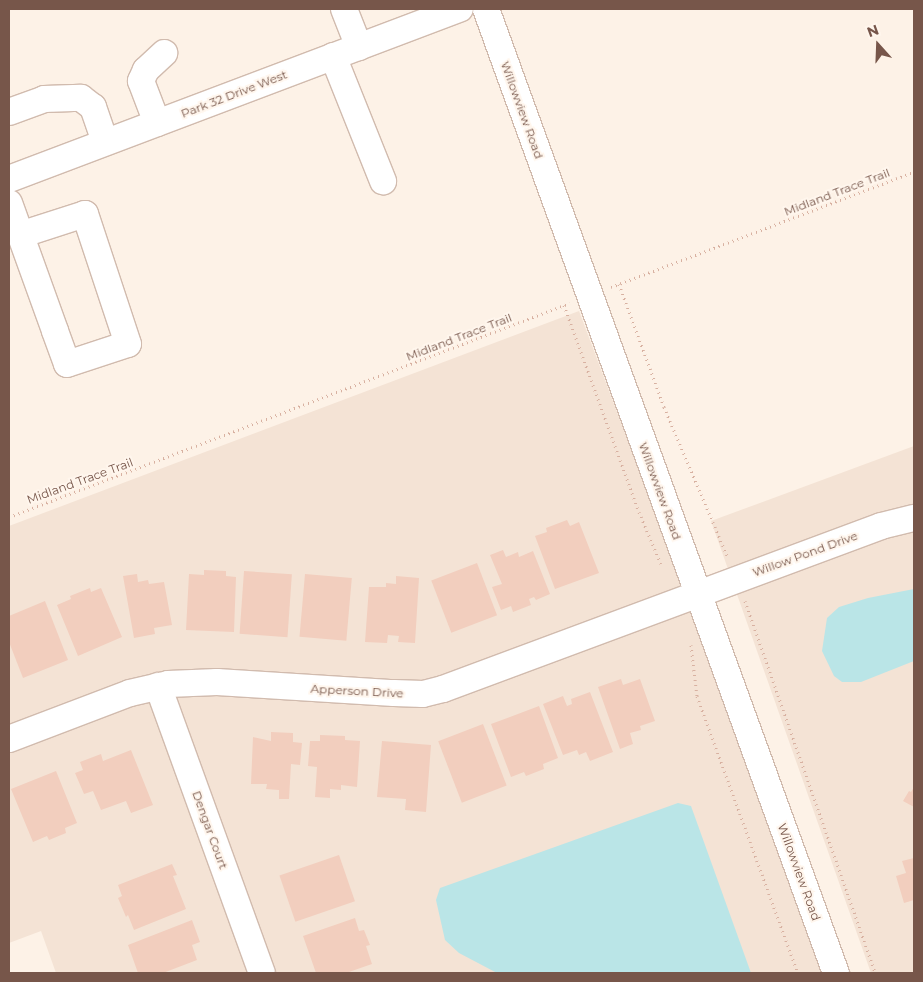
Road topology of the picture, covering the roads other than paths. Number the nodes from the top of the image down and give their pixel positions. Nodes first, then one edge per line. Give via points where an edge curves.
1 (344, 9) edge
2 (460, 9) edge
3 (486, 9) edge
4 (359, 47) junction
5 (164, 53) dead end
6 (333, 56) junction
7 (9, 112) edge
8 (157, 123) junction
9 (105, 142) junction
10 (9, 178) edge
11 (383, 181) dead end
12 (9, 203) edge
13 (20, 235) junction
14 (914, 518) edge
15 (687, 598) junction
16 (158, 686) junction
17 (9, 739) edge
18 (262, 973) edge
19 (836, 973) edge

1 - 4 street
2 - 4 street, Park 32 Drive West
3 - 15 street, Willowview Road via 589,296
4 - 6 street, Park 32 Drive West
5 - 8 street via 146,70 141,81
6 - 8 street, Park 32 Drive West
6 - 11 street
7 - 9 street via 44,99 81,98 93,106
8 - 9 street, Park 32 Drive West
9 - 10 street, Park 32 Drive West
12 - 13 street
13 - 13 street via 68,364 128,344 85,214
14 - 15 street, Willow Pond Drive via 881,526
15 - 16 street, Apperson Drive via 462,684 423,694 217,682
15 - 19 street, Willowview Road
16 - 17 street, Apperson Drive via 130,693
16 - 18 street, Dengar Court

